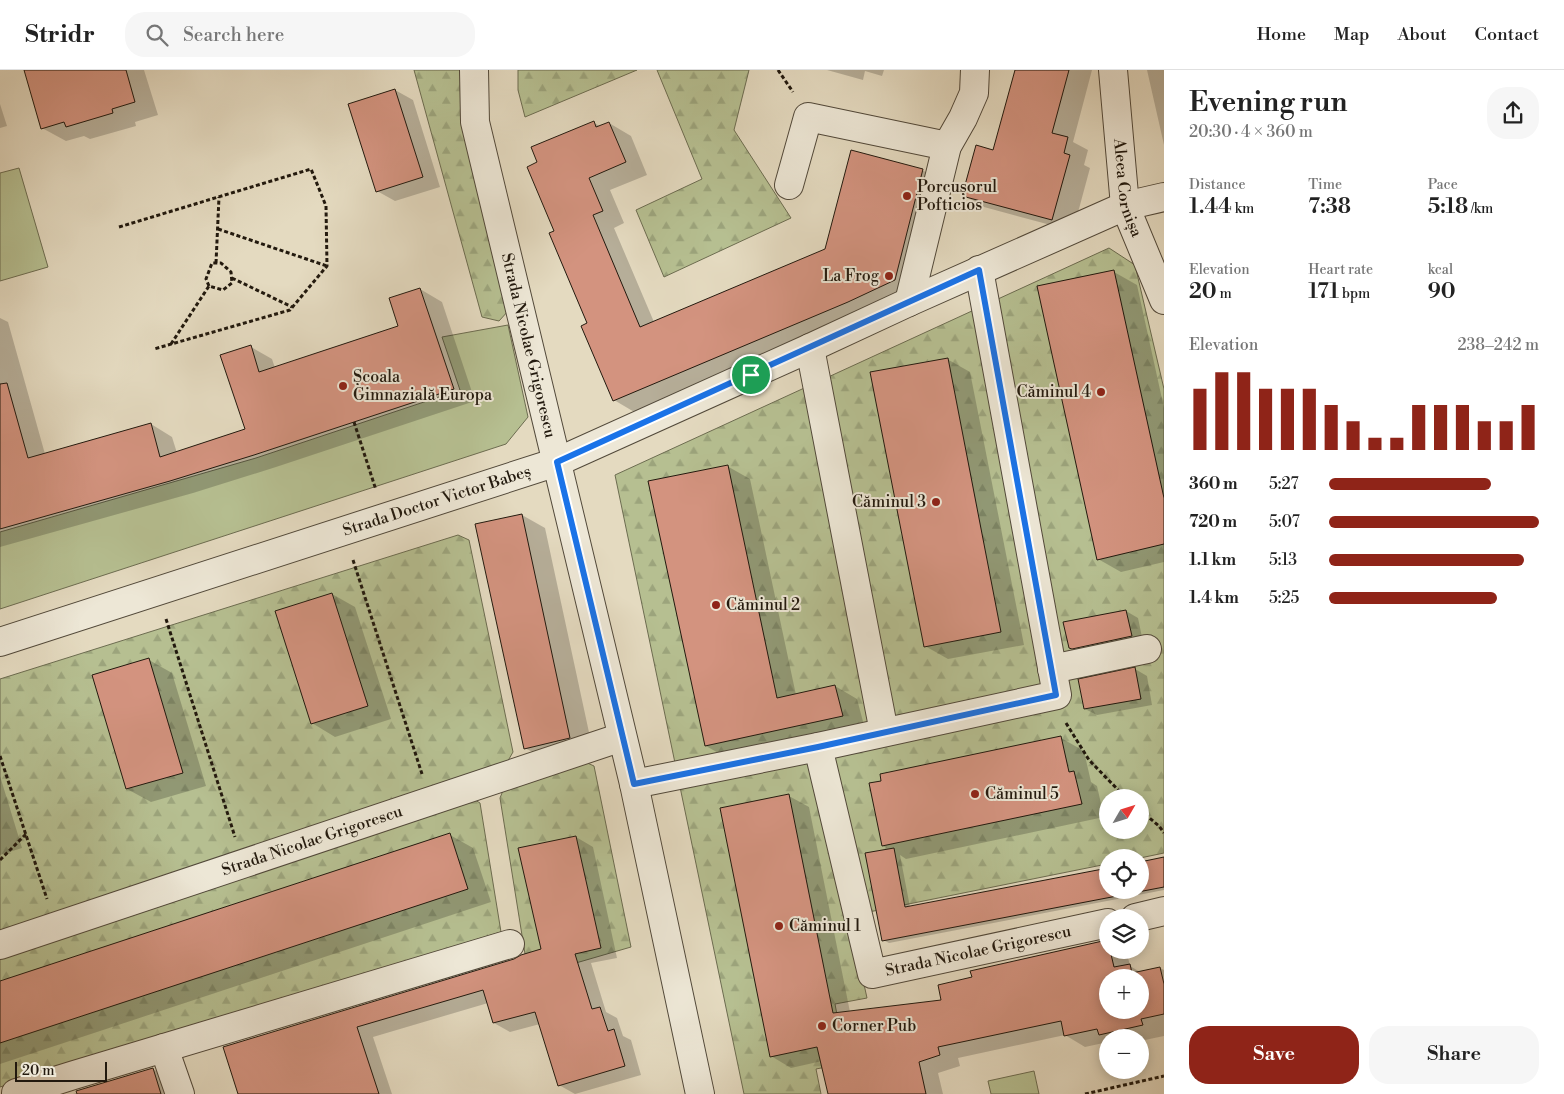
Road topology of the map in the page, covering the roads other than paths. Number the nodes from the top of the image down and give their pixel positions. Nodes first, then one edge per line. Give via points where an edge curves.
1 (474, 70) edge
2 (975, 70) edge
3 (1113, 70) edge
4 (947, 146) junction
5 (790, 185) dead end
6 (1164, 197) edge
7 (1125, 206) junction
8 (979, 270) junction
9 (1164, 300) edge
10 (909, 302) junction
11 (810, 348) junction
12 (557, 462) junction
13 (0, 642) edge
14 (1147, 648) dead end
15 (1054, 682) junction
16 (884, 732) junction
17 (622, 737) junction
18 (818, 747) junction
19 (634, 784) junction
20 (1164, 911) edge
21 (1149, 915) edge
22 (1099, 925) edge
23 (510, 944) dead end
24 (0, 945) edge
25 (164, 1048) junction
26 (77, 1084) edge
27 (17, 1094) edge
28 (180, 1094) edge
29 (700, 1094) edge

1 - 12 street, Strada Nicolae Grigorescu via 475,122
2 - 4 street via 974,93
3 - 7 street, Aleea Cornișa
4 - 5 street via 808,117
4 - 10 street
6 - 7 street, Strada Doctor Victor Babeș
7 - 8 street, Strada Doctor Victor Babeș
7 - 9 street, Aleea Cornișa
8 - 10 street, Strada Doctor Victor Babeș
8 - 15 street
10 - 11 street, Strada Doctor Victor Babeș
11 - 12 street, Strada Doctor Victor Babeș
11 - 16 street
12 - 13 street, Strada Doctor Victor Babeș
12 - 17 street, Strada Nicolae Grigorescu
14 - 15 street
15 - 16 street
16 - 18 street
17 - 19 street, Strada Nicolae Grigorescu
17 - 24 street, Strada Nicolae Grigorescu
18 - 19 street
18 - 22 street, Strada Nicolae Grigorescu via 872,974
19 - 29 street, Strada Nicolae Grigorescu
20 - 21 street
23 - 25 street
25 - 26 street
25 - 28 street
26 - 27 street

